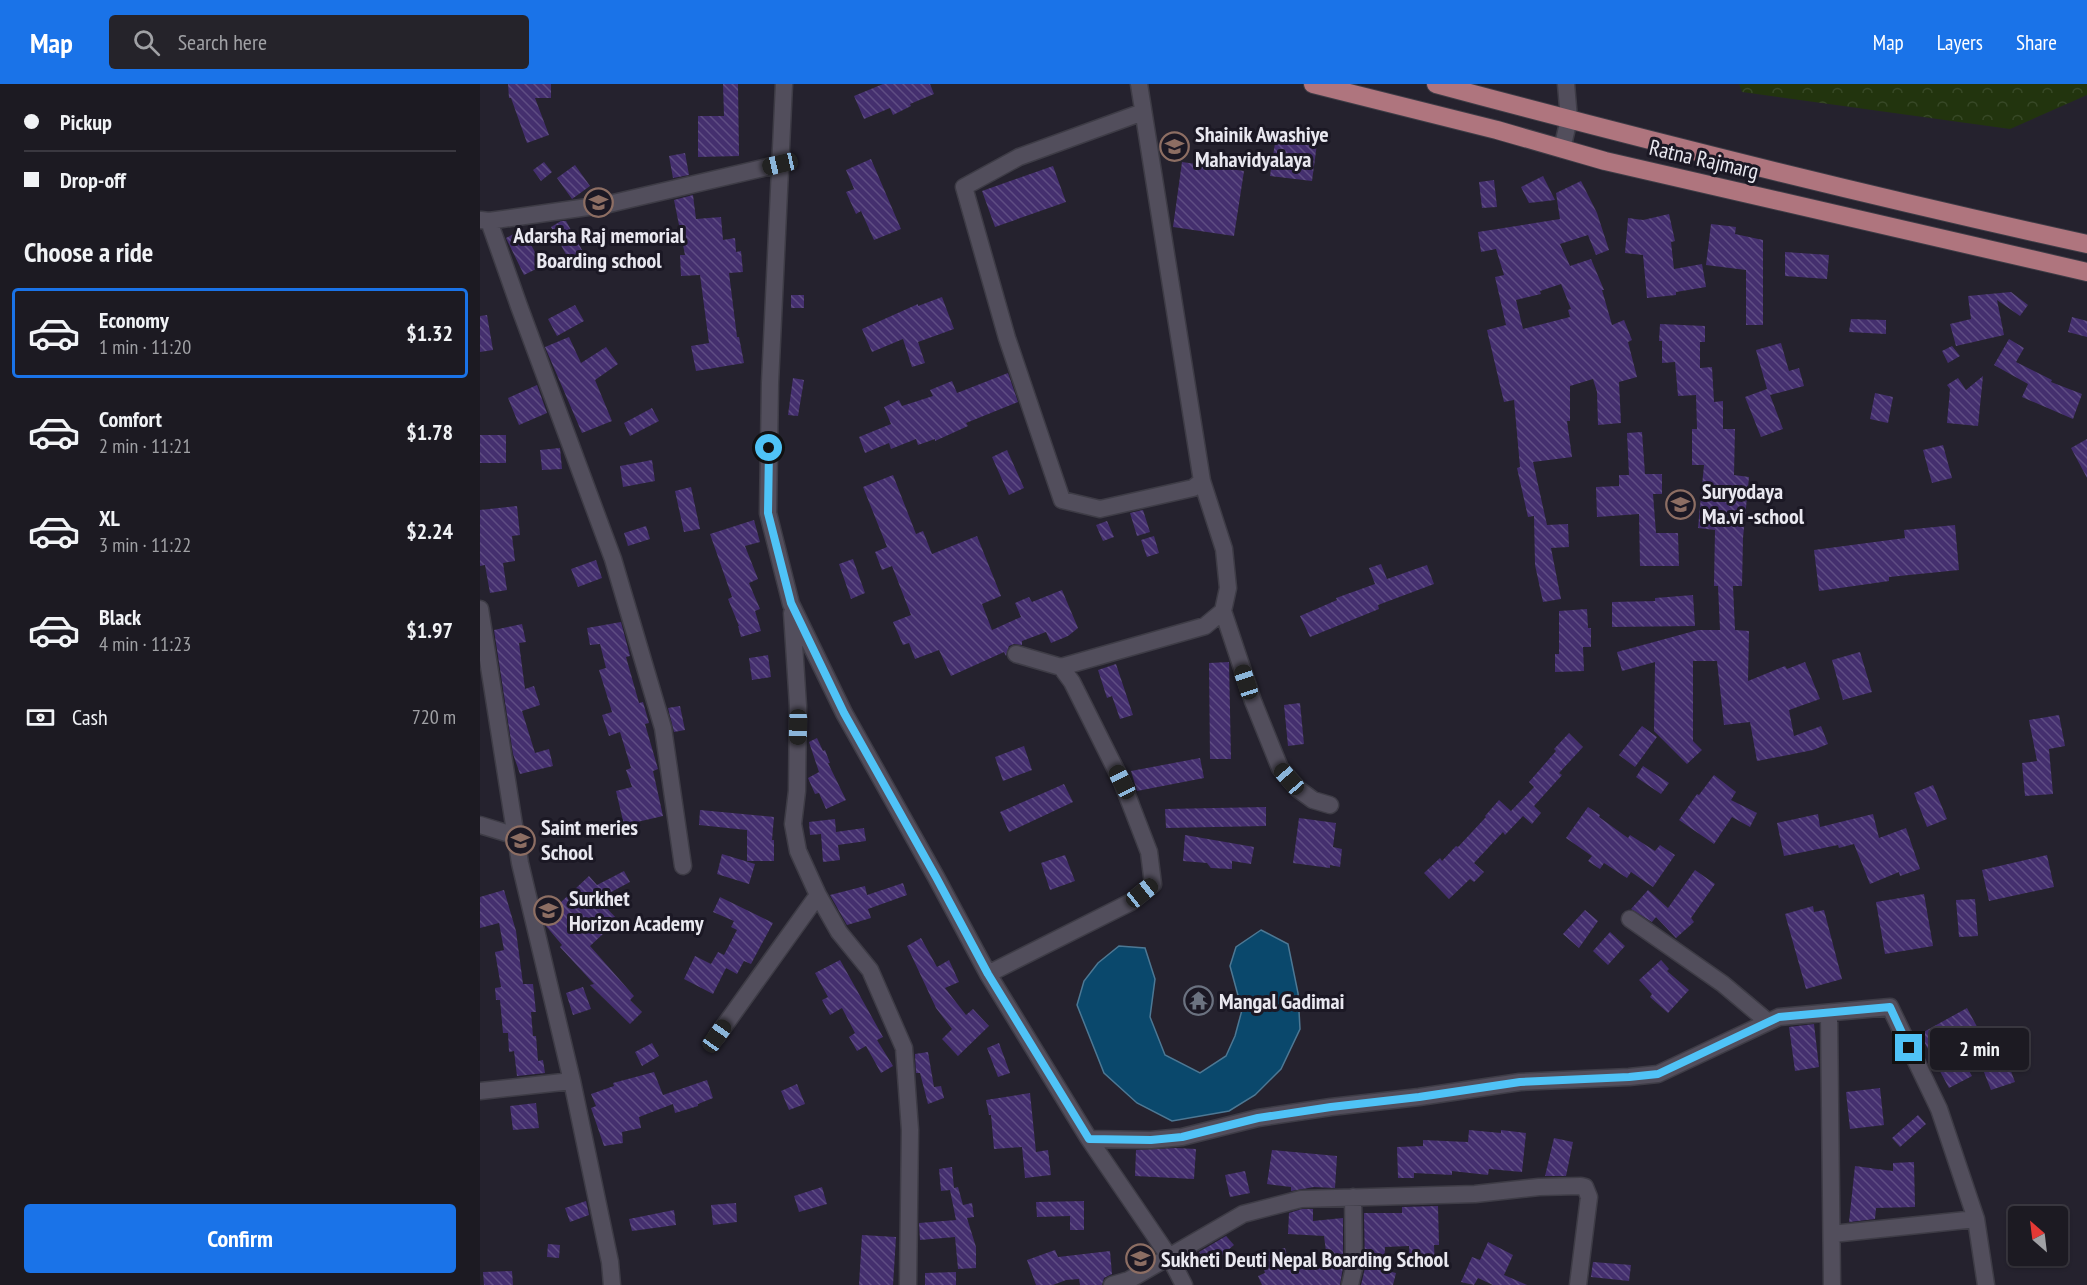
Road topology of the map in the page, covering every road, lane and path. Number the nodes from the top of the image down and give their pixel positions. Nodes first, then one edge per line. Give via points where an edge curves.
1 (784, 84) edge
2 (1139, 84) edge
3 (1313, 84) edge
4 (1436, 84) edge
5 (1566, 84) edge
6 (1143, 112) junction
7 (1569, 119) junction
8 (1562, 149) junction
9 (780, 164) junction
10 (485, 220) edge
11 (2087, 244) edge
12 (2087, 272) edge
13 (1202, 481) junction
14 (791, 603) junction
15 (480, 609) edge
16 (1223, 611) junction
17 (1017, 654) dead end
18 (1060, 667) junction
19 (1330, 805) dead end
20 (480, 825) edge
21 (516, 836) junction
22 (683, 866) dead end
23 (818, 895) junction
24 (1630, 919) dead end
25 (988, 974) junction
26 (1829, 1014) junction
27 (1767, 1021) junction
28 (717, 1036) dead end
29 (572, 1081) junction
30 (480, 1090) edge
31 (1089, 1139) junction
32 (1353, 1197) junction
33 (1976, 1219) junction
34 (1832, 1234) junction
35 (1170, 1258) junction
36 (612, 1285) edge
37 (908, 1285) edge
38 (1112, 1285) edge
39 (1184, 1285) edge
40 (1350, 1285) edge
41 (1578, 1285) edge
42 (1832, 1285) edge
43 (1986, 1285) edge

1 - 9 street
2 - 6 street
3 - 8 main road, Ratna Rajmarg
4 - 7 main road, Ratna Rajmarg
5 - 7 street
6 - 13 street
6 - 13 street via 1019,157 964,188 1007,338 1062,500 1100,509 1193,488
7 - 8 street
7 - 11 main road, Ratna Rajmarg
8 - 12 main road, Ratna Rajmarg
9 - 10 street via 609,204
9 - 14 street via 768,513
10 - 22 street via 613,559 663,728
13 - 16 street via 1224,549 1228,588
14 - 23 street via 798,706 793,824 798,851
14 - 25 street via 844,713
15 - 21 street
16 - 18 street via 1205,626
16 - 19 street via 1280,768 1298,789 1313,800
17 - 18 street
18 - 25 street via 1072,682 1122,782 1149,852 1153,884 1131,902
20 - 21 street
21 - 29 street
23 - 28 street
23 - 37 street via 839,932 870,970 904,1048 910,1130
24 - 27 street via 1723,984
25 - 31 street
26 - 27 street
26 - 33 street via 1890,1007 1939,1109
26 - 34 street
27 - 31 street via 1658,1074 1520,1082 1331,1107 1258,1118 1182,1137
29 - 30 street
29 - 36 street
31 - 35 street
32 - 35 street via 1301,1199 1243,1215
32 - 40 street via 1354,1268
32 - 41 street via 1585,1187 1589,1197
33 - 34 street
33 - 43 street
34 - 42 street
35 - 38 street
35 - 39 street

